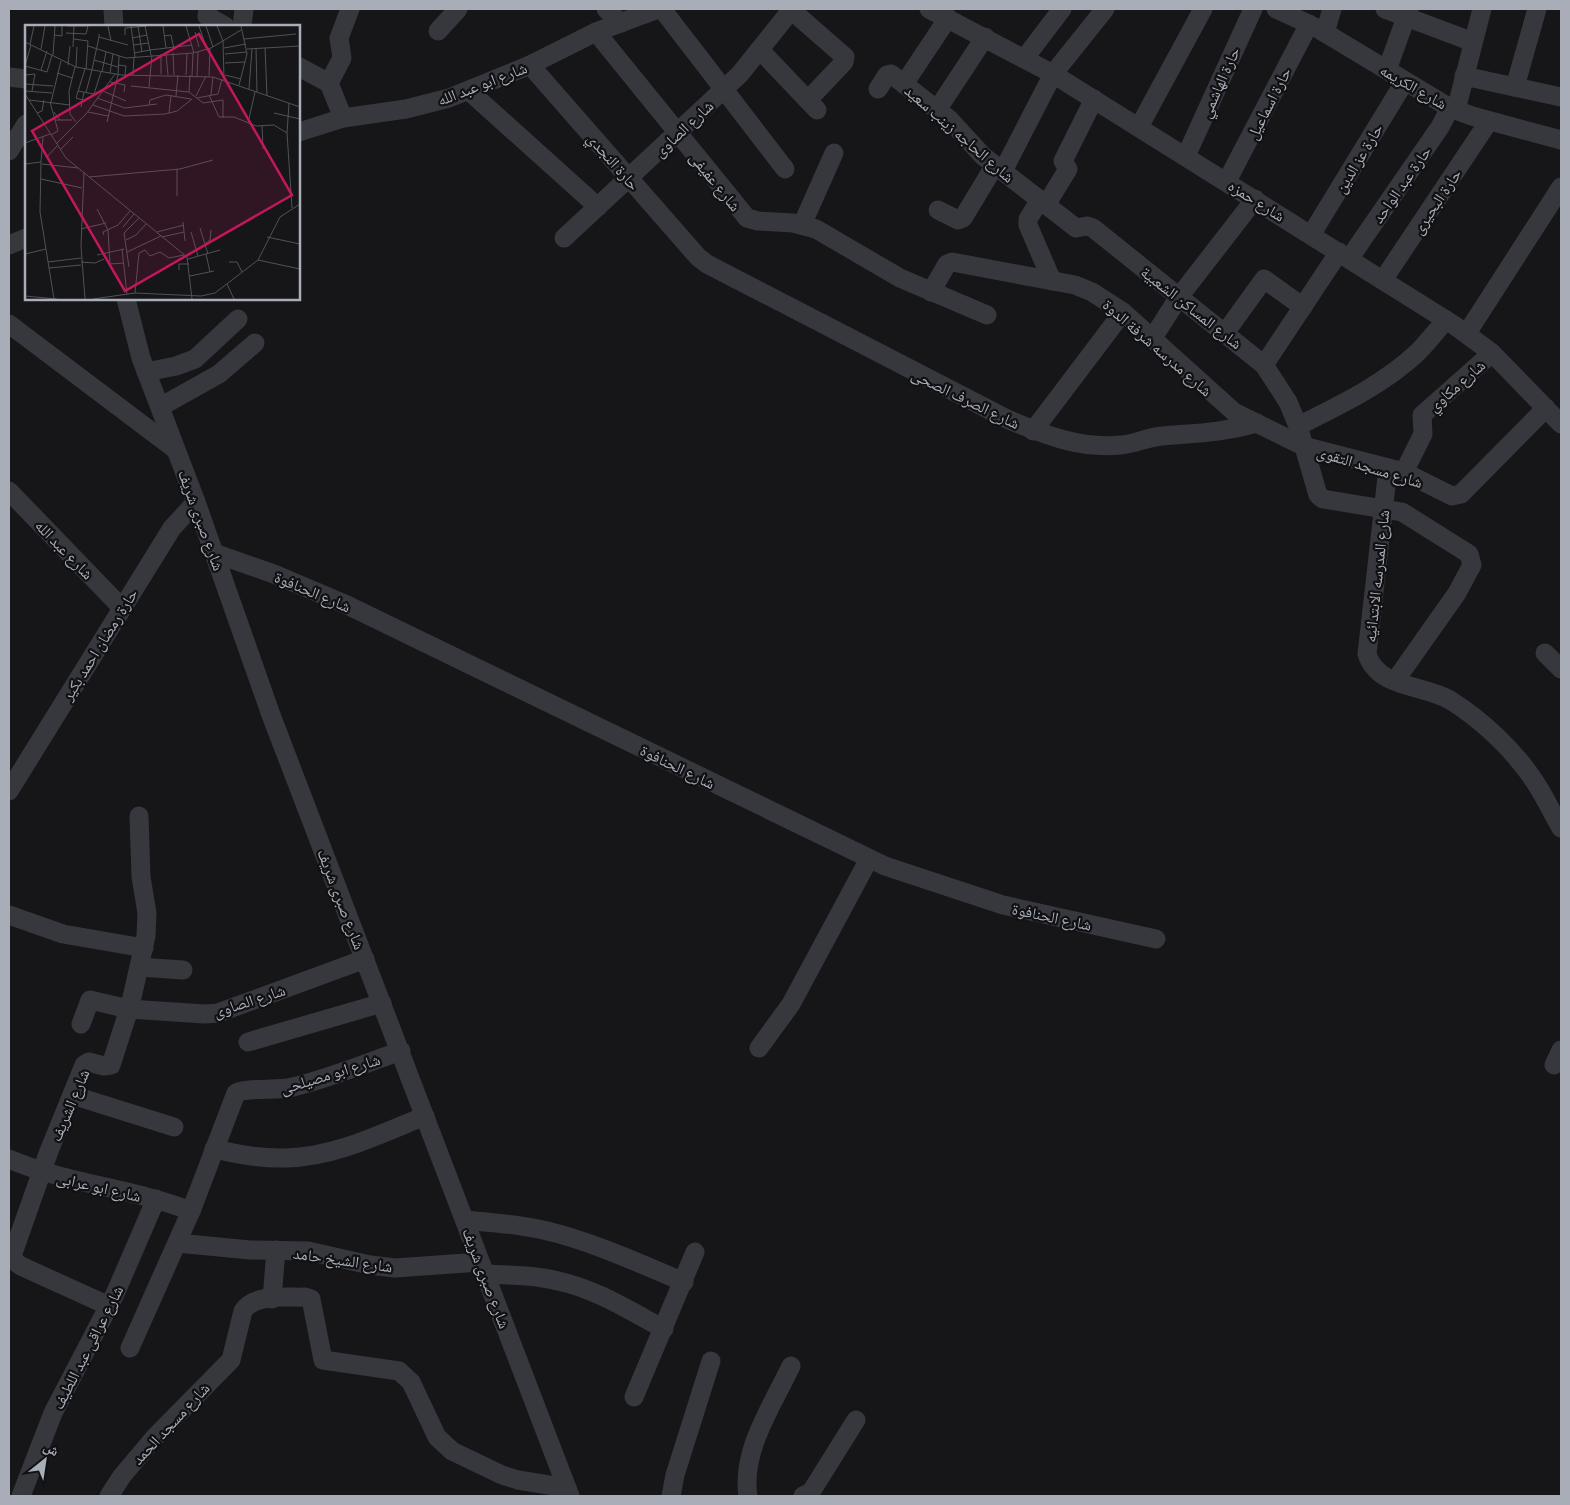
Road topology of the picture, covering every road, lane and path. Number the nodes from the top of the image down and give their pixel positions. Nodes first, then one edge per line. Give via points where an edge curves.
1 (114, 9) edge
2 (244, 9) edge
3 (350, 9) edge
4 (458, 9) edge
5 (606, 9) edge
6 (658, 9) edge
7 (662, 9) edge
8 (791, 9) edge
9 (1062, 9) edge
10 (1106, 9) edge
11 (1203, 9) edge
12 (1252, 9) edge
13 (1276, 9) edge
14 (1332, 9) edge
15 (1385, 9) edge
16 (1482, 9) edge
17 (1537, 9) edge
18 (941, 13) edge
19 (1408, 13) edge
20 (621, 23) junction
21 (114, 25) edge
22 (242, 25) edge
23 (1317, 28) junction
24 (438, 31) dead end
25 (596, 32) junction
26 (984, 37) junction
27 (1473, 42) junction
28 (760, 50) junction
29 (1024, 58) junction
30 (530, 66) junction
31 (300, 67) edge
32 (1387, 70) junction
33 (1053, 74) junction
34 (1464, 76) junction
35 (9, 77) edge
36 (25, 80) edge
37 (1405, 82) junction
38 (329, 83) junction
39 (904, 84) junction
40 (1515, 87) junction
41 (724, 89) junction
42 (878, 89) dead end
43 (469, 91) junction
44 (1561, 97) edge
45 (1094, 99) junction
46 (1453, 109) junction
47 (937, 110) junction
48 (343, 118) junction
49 (1489, 121) junction
50 (25, 126) edge
51 (1139, 127) junction
52 (300, 132) edge
53 (678, 134) junction
54 (1560, 135) edge
55 (9, 152) edge
56 (834, 153) dead end
57 (1186, 156) junction
58 (999, 168) junction
59 (785, 169) dead end
60 (629, 179) junction
61 (1227, 181) junction
62 (1561, 186) edge
63 (1255, 199) junction
64 (1043, 202) junction
65 (598, 207) junction
66 (938, 210) dead end
67 (802, 225) junction
68 (1311, 235) junction
69 (25, 238) edge
70 (564, 238) dead end
71 (9, 244) edge
72 (1344, 256) junction
73 (698, 257) joint
74 (1383, 280) junction
75 (1052, 281) junction
76 (932, 292) junction
77 (1179, 297) junction
78 (126, 300) edge
79 (1303, 307) junction
80 (1122, 312) junction
81 (987, 315) dead end
82 (238, 319) dead end
83 (1446, 320) junction
84 (9, 324) edge
85 (1467, 333) junction
86 (1225, 334) junction
87 (1152, 339) junction
88 (254, 344) dead end
89 (1492, 354) junction
90 (1264, 365) junction
91 (146, 372) junction
92 (160, 408) junction
93 (1557, 418) edge
94 (1256, 423) junction
95 (1298, 426) junction
96 (1033, 431) junction
97 (1303, 446) junction
98 (176, 450) junction
99 (1396, 470) junction
100 (9, 491) edge
101 (196, 502) junction
102 (1383, 507) junction
103 (214, 552) junction
104 (122, 608) junction
105 (1545, 653) dead end
106 (1561, 669) edge
107 (1396, 681) junction
108 (9, 791) edge
109 (139, 816) dead end
110 (1560, 822) edge
111 (869, 859) junction
112 (9, 915) edge
113 (1156, 939) dead end
114 (144, 948) junction
115 (365, 959) junction
116 (139, 967) junction
117 (183, 970) dead end
118 (382, 1003) junction
119 (129, 1009) junction
120 (81, 1024) dead end
121 (248, 1042) dead end
122 (759, 1048) dead end
123 (401, 1051) junction
124 (72, 1096) junction
125 (425, 1116) junction
126 (174, 1127) dead end
127 (214, 1149) junction
128 (9, 1159) edge
129 (42, 1173) junction
130 (156, 1198) junction
131 (191, 1211) junction
132 (465, 1220) junction
133 (177, 1243) junction
134 (276, 1250) junction
135 (696, 1252) dead end
136 (482, 1268) junction
137 (684, 1282) junction
138 (272, 1299) junction
139 (109, 1306) junction
140 (664, 1329) junction
141 (130, 1348) dead end
142 (711, 1361) dead end
143 (790, 1366) dead end
144 (634, 1397) dead end
145 (856, 1420) dead end
146 (568, 1492) edge
147 (21, 1496) edge
148 (109, 1496) edge
149 (671, 1496) edge
150 (748, 1496) edge
151 (802, 1496) edge

1 - 21 street
2 - 22 street
3 - 38 street via 339,38 342,58
4 - 24 street
5 - 20 street
6 - 20 street, شارع ابو عبد الله
7 - 41 street
8 - 28 street, شارع الصاوى
8 - 28 street via 845,57 813,105
9 - 29 street
10 - 33 street
11 - 51 street
12 - 57 street, حارة الهاشمي
13 - 23 street, شارع الكريمه
14 - 23 street, حارة اسماعيل
15 - 19 street
16 - 27 street, حارة عبد الواحد
17 - 40 street
18 - 26 street, شارع حمزه
18 - 39 street
19 - 27 street
19 - 32 street
20 - 25 street, شارع ابو عبد الله
23 - 32 street, شارع الكريمه
23 - 61 street, حارة اسماعيل
25 - 30 street, شارع ابو عبد الله
25 - 53 street, شارع عفيفى
26 - 29 street, شارع حمزه
26 - 47 street
27 - 34 street, حارة عبد الواحد
28 - 41 street, شارع الصاوى
29 - 33 street, شارع حمزه
30 - 43 street, شارع ابو عبد الله
30 - 60 street, حارة النجدي
31 - 38 street
32 - 37 street, شارع الكريمه
33 - 45 street, شارع حمزه
33 - 58 street
34 - 40 street
34 - 46 street, حارة عبد الواحد
35 - 36 street
37 - 46 street, شارع الكريمه
37 - 68 street, حارة عز الدين
38 - 48 street
39 - 42 street, شارع الحاجه زينب سعيد via 889,74
39 - 47 street, شارع الحاجه زينب سعيد
40 - 44 street
41 - 53 street, شارع الصاوى
41 - 59 street
43 - 48 street, شارع ابو عبد الله via 406,109
43 - 65 street
45 - 51 street, شارع حمزه
45 - 64 street via 1062,161 1068,170
46 - 49 street, شارع الكريمه
46 - 72 street, حارة عبد الواحد
47 - 58 street, شارع الحاجه زينب سعيد
48 - 52 street, شارع ابو عبد الله
49 - 54 street, شارع الكريمه
49 - 74 street, حارة البحيرى
50 - 55 street
51 - 57 street, شارع حمزه
53 - 60 street, شارع الصاوى
53 - 67 street, شارع عفيفى via 747,218
56 - 67 street
57 - 61 street, شارع حمزه
58 - 64 street, شارع الحاجه زينب سعيد
58 - 66 street via 963,218 958,220
60 - 65 street, شارع الصاوى
60 - 73 street, حارة النجدي
61 - 63 street, شارع حمزه
62 - 85 street
63 - 68 street, شارع حمزه
63 - 77 street
64 - 75 street via 1028,219 1028,224
64 - 77 street, شارع المساكن الشعبية via 1076,228 1093,228
65 - 70 street, شارع الصاوى
67 - 76 street, شارع عفيفى via 816,229 900,278
68 - 72 street, شارع حمزه
69 - 71 street
72 - 74 street, شارع حمزه
72 - 79 street, حارة عبد الواحد
73 - 96 street, شارع الصرف الصحى via 728,276
74 - 83 street, شارع حمزه
75 - 76 street, شارع مدرسه شرفة الدوة via 952,262 947,264
75 - 80 street, شارع مدرسه شرفة الدوة via 1092,292
76 - 81 street, شارع عفيفى
77 - 86 street, شارع المساكن الشعبية
77 - 87 street
78 - 91 street, شارع صبرى شريف
79 - 86 street via 1264,279
79 - 90 street, حارة عبد الواحد
80 - 87 street, شارع مدرسه شرفة الدوة
80 - 96 street
82 - 91 street via 195,359
83 - 85 street, شارع حمزه
83 - 95 street via 1420,350 1380,381
84 - 98 street
85 - 89 street, شارع حمزه
86 - 90 street, شارع المساكن الشعبية
87 - 94 street, شارع مدرسه شرفة الدوة via 1234,412
88 - 92 street via 211,380
89 - 93 street, شارع حمزه
89 - 99 street, شارع مكاوي via 1422,415 1423,434
90 - 95 street, شارع المساكن الشعبية via 1288,402
91 - 92 street, شارع صبرى شريف
92 - 98 street, شارع صبرى شريف
93 - 99 street, شارع مسجد التقوى via 1461,494 1452,496
94 - 96 street, شارع الصرف الصحى via 1207,434 1162,436 1123,445 1078,443
94 - 97 street, شارع مدرسه شرفة الدوة
95 - 97 street, شارع المساكن الشعبية
97 - 99 street, شارع مسجد التقوى
97 - 102 street, شارع المساكن الشعبية via 1318,495 1323,499
98 - 101 street, شارع صبرى شريف
99 - 102 street, شارع المدرسه الابتدائيه
100 - 104 street, شارع عبد الله
101 - 103 street, شارع صبرى شريف
101 - 104 street, حارة رمضان احمد بكير via 172,528
102 - 107 street, شارع المدرسه الابتدائيه via 1368,654 1375,670
102 - 107 street via 1413,517 1469,554 1472,564 1457,593
103 - 111 street, شارع الحنافوة via 347,605
103 - 115 street, شارع صبرى شريف via 271,715
104 - 108 street, حارة رمضان احمد بكير
105 - 106 street
107 - 110 street, شارع المدرسه الابتدائيه via 1448,699 1482,723 1533,779
109 - 114 street, شارع الشريف via 147,925
111 - 113 street, شارع الحنافوة via 1003,905
111 - 122 street via 799,990
112 - 114 street via 63,934
114 - 116 street, شارع الشريف
115 - 118 street, شارع صبرى شريف
115 - 119 street, شارع الصاوى via 218,1013
116 - 117 street
116 - 119 street, شارع الشريف
118 - 121 street
118 - 123 street, شارع صبرى شريف
119 - 120 street, شارع الصاوى via 90,1000
119 - 124 street, شارع الشريف via 111,1065 86,1063
123 - 125 street, شارع صبرى شريف
123 - 127 street, شارع ابو مصيلحى via 293,1087 240,1091 233,1096
124 - 126 street
124 - 129 street, شارع الشريف
125 - 127 street via 352,1146 308,1157 263,1157
125 - 132 street, شارع صبرى شريف
127 - 131 street, شارع ابو مصيلحى
128 - 129 street, شارع ابو عرابى
129 - 130 street, شارع ابو عرابى
129 - 139 street, شارع الشريف via 13,1253 14,1261
130 - 131 street, شارع ابو عرابى
130 - 139 street, شارع عراقى عبد اللطيف
131 - 133 street, شارع ابو مصيلحى
132 - 136 street, شارع صبرى شريف
132 - 137 street via 558,1233
133 - 134 street, شارع الشيخ حامد
133 - 141 street, شارع ابو مصيلحى
134 - 136 street, شارع الشيخ حامد via 321,1253 395,1268
134 - 138 street
135 - 137 street
136 - 140 street, شارع الشيخ حامد via 576,1285
136 - 146 street, شارع صبرى شريف
137 - 140 street
138 - 146 street via 311,1299 320,1355 326,1362 399,1371 411,1382 437,1437 452,1451 510,1478
138 - 148 street, شارع مسجد الحمد via 247,1305 241,1317 234,1352 225,1366 132,1463
139 - 147 street, شارع عراقى عبد اللطيف via 53,1413
140 - 144 street
142 - 149 street via 674,1475
143 - 150 street via 749,1460 746,1475
145 - 151 street via 811,1492

